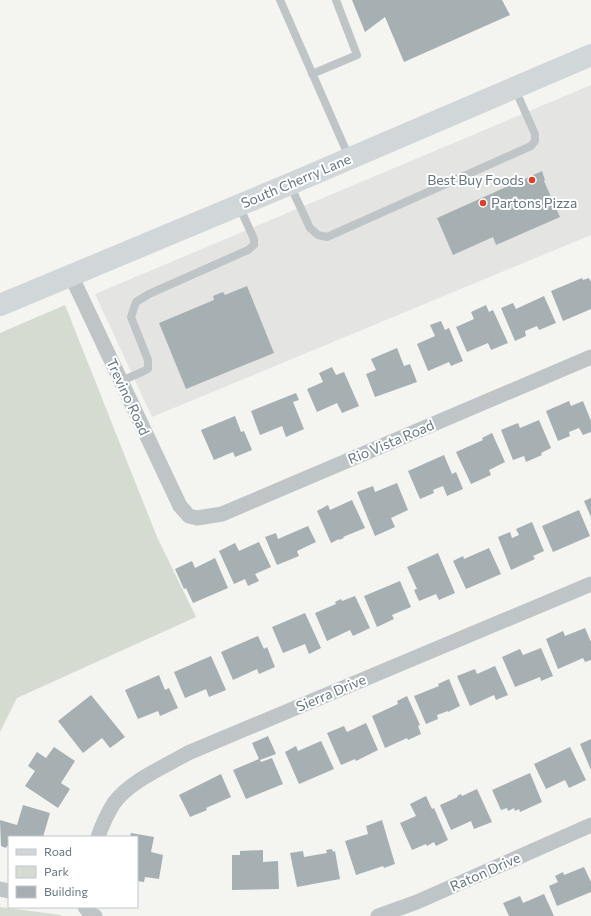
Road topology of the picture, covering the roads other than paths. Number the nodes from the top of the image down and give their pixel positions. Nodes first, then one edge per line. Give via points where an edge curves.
1 (280, 0) edge
2 (336, 0) edge
3 (591, 55) edge
4 (312, 74) junction
5 (515, 88) junction
6 (350, 159) junction
7 (290, 184) junction
8 (239, 205) junction
9 (73, 274) junction
10 (0, 305) edge
11 (591, 357) edge
12 (121, 381) junction
13 (190, 516) joint
14 (591, 584) edge
15 (591, 825) edge
16 (98, 836) edge
17 (378, 916) edge

1 - 4 lane
2 - 4 lane via 357,55
3 - 5 street, South Cherry Lane
4 - 6 lane
5 - 6 street, South Cherry Lane
5 - 7 lane via 535,134 535,141 531,146 327,237 318,235 310,228
6 - 7 street, South Cherry Lane
7 - 8 street, South Cherry Lane
8 - 9 street, South Cherry Lane
8 - 12 lane via 254,239 254,245 136,302 132,317 148,360 148,369
9 - 10 street, South Cherry Lane
9 - 12 street, Trevino Road via 76,286
11 - 13 street, Rio Vista Road via 222,514 197,518
12 - 13 street, Trevino Road via 180,506
14 - 16 street, Sierra Drive via 188,753 133,784 114,802
15 - 17 street, Raton Drive via 417,902

